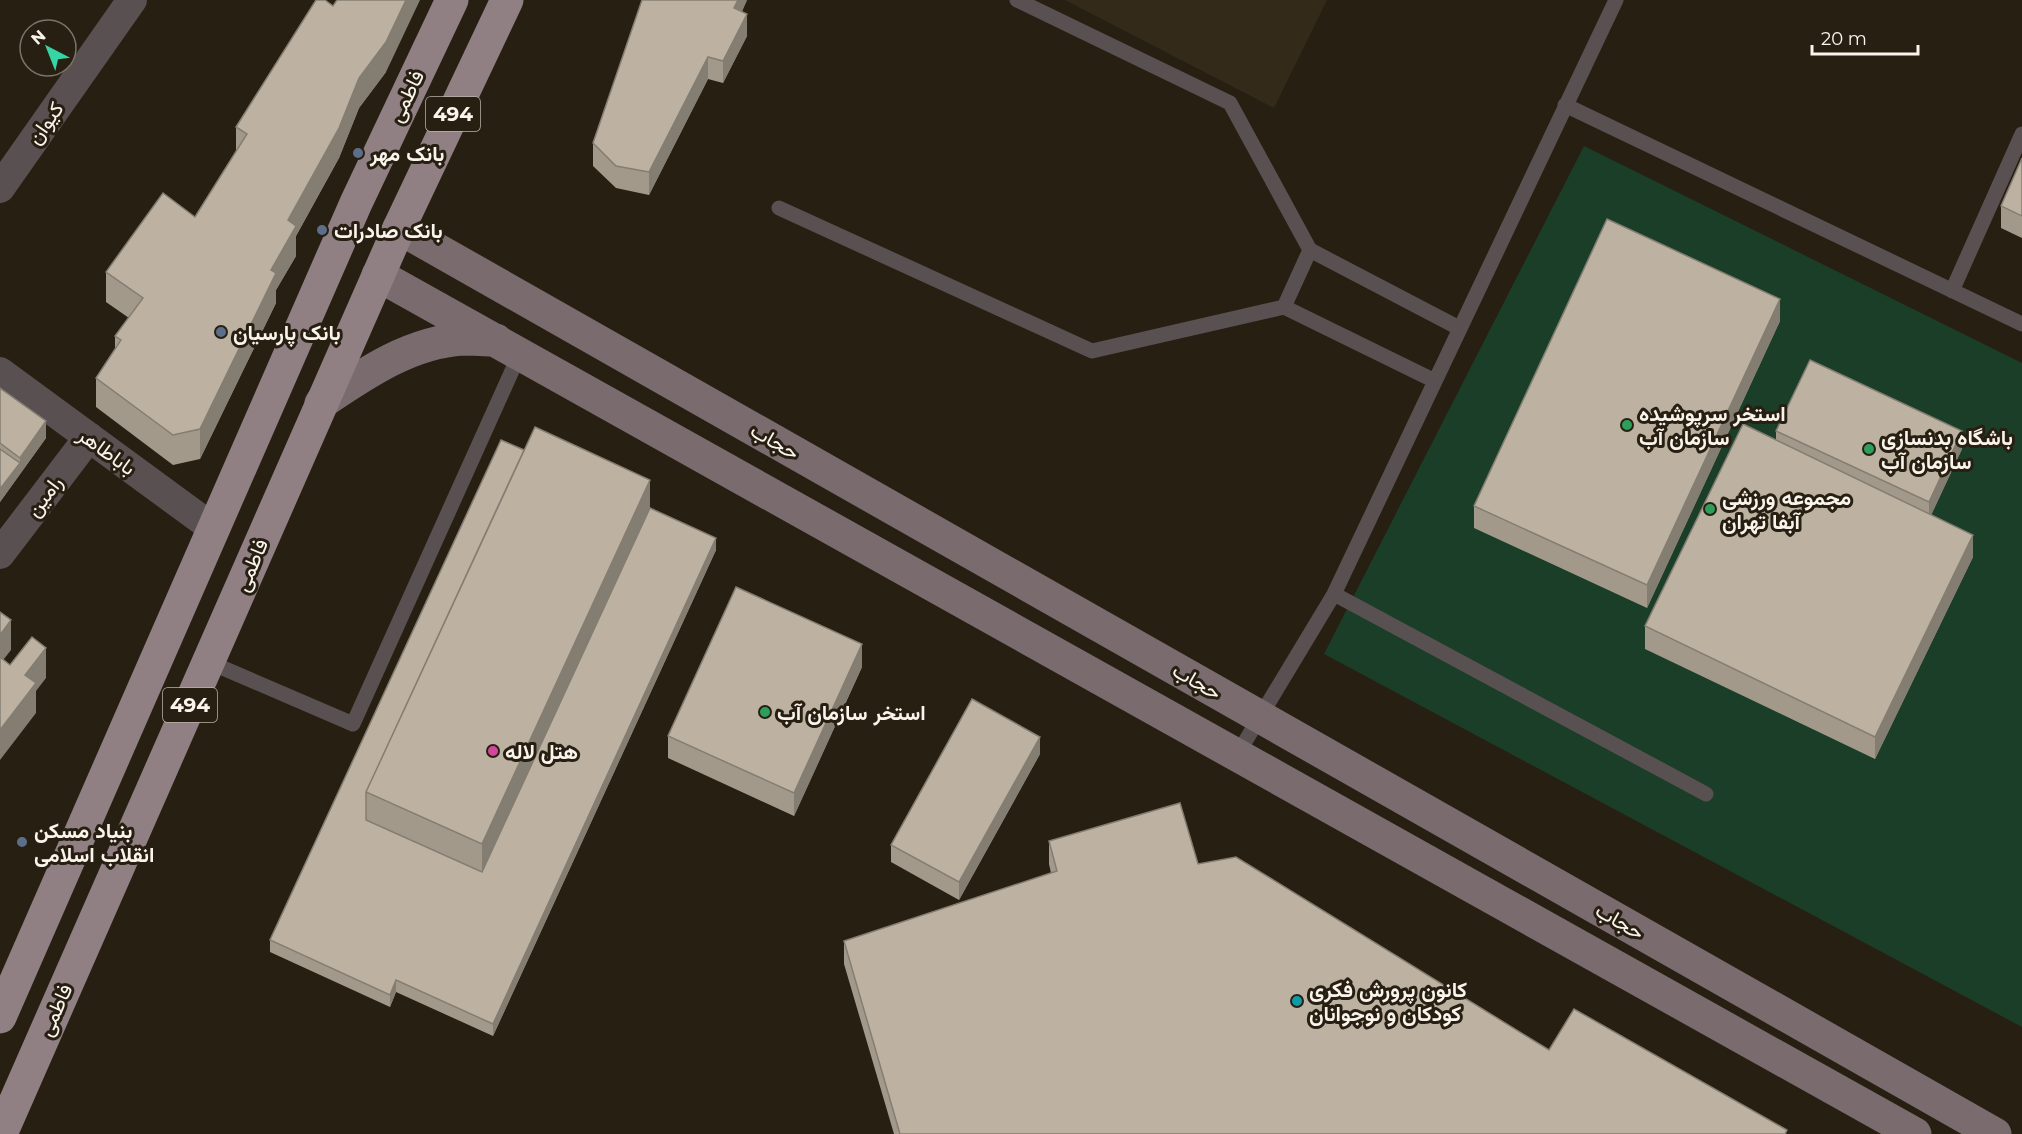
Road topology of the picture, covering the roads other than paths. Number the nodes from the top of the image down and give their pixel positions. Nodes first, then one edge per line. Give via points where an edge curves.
1 (132, 0) edge
2 (452, 0) edge
3 (507, 0) edge
4 (1017, 0) edge
5 (1616, 0) edge
6 (1565, 105) junction
7 (2022, 134) edge
8 (0, 188) edge
9 (356, 203) junction
10 (779, 208) dead end
11 (399, 228) junction
12 (1310, 250) junction
13 (335, 251) junction
14 (378, 275) junction
15 (1952, 291) junction
16 (1284, 307) junction
17 (2022, 324) edge
18 (1459, 328) junction
19 (508, 347) junction
20 (0, 372) edge
21 (1435, 381) junction
22 (321, 403) junction
23 (89, 437) junction
24 (214, 529) junction
25 (0, 554) edge
26 (255, 556) junction
27 (1334, 594) junction
28 (209, 662) junction
29 (1259, 716) junction
30 (1237, 755) junction
31 (1706, 794) dead end
32 (0, 1017) edge
33 (1, 1134) edge
34 (1915, 1134) edge
35 (1995, 1134) edge

1 - 8 street, کیوان
2 - 9 main road, فاطمی / 494
3 - 11 main road, فاطمی / 494
4 - 12 lane via 1230,103
5 - 6 lane
6 - 15 lane
6 - 18 lane
7 - 15 lane
9 - 11 main road
9 - 13 main road, فاطمی / 494
10 - 16 lane via 1092,351
11 - 14 main road, فاطمی / 494
11 - 29 main road, حجاب
12 - 16 lane
12 - 18 lane
13 - 14 main road
13 - 24 main road, فاطمی / 494
14 - 19 main road, حجاب
14 - 22 main road, فاطمی / 494
15 - 17 lane
16 - 21 lane
18 - 21 lane
19 - 22 main road via 462,339 432,344 400,355
19 - 28 lane via 353,724
19 - 30 main road, حجاب
20 - 23 street, باباطاهر
21 - 27 lane
22 - 26 main road, فاطمی / 494
23 - 24 street, باباطاهر
23 - 25 street, رامین
24 - 26 main road
24 - 32 main road, فاطمی / 494
26 - 28 main road, فاطمی / 494
27 - 29 lane
27 - 31 lane
28 - 33 main road, فاطمی / 494
29 - 30 lane
29 - 35 main road, حجاب
30 - 34 main road, حجاب

